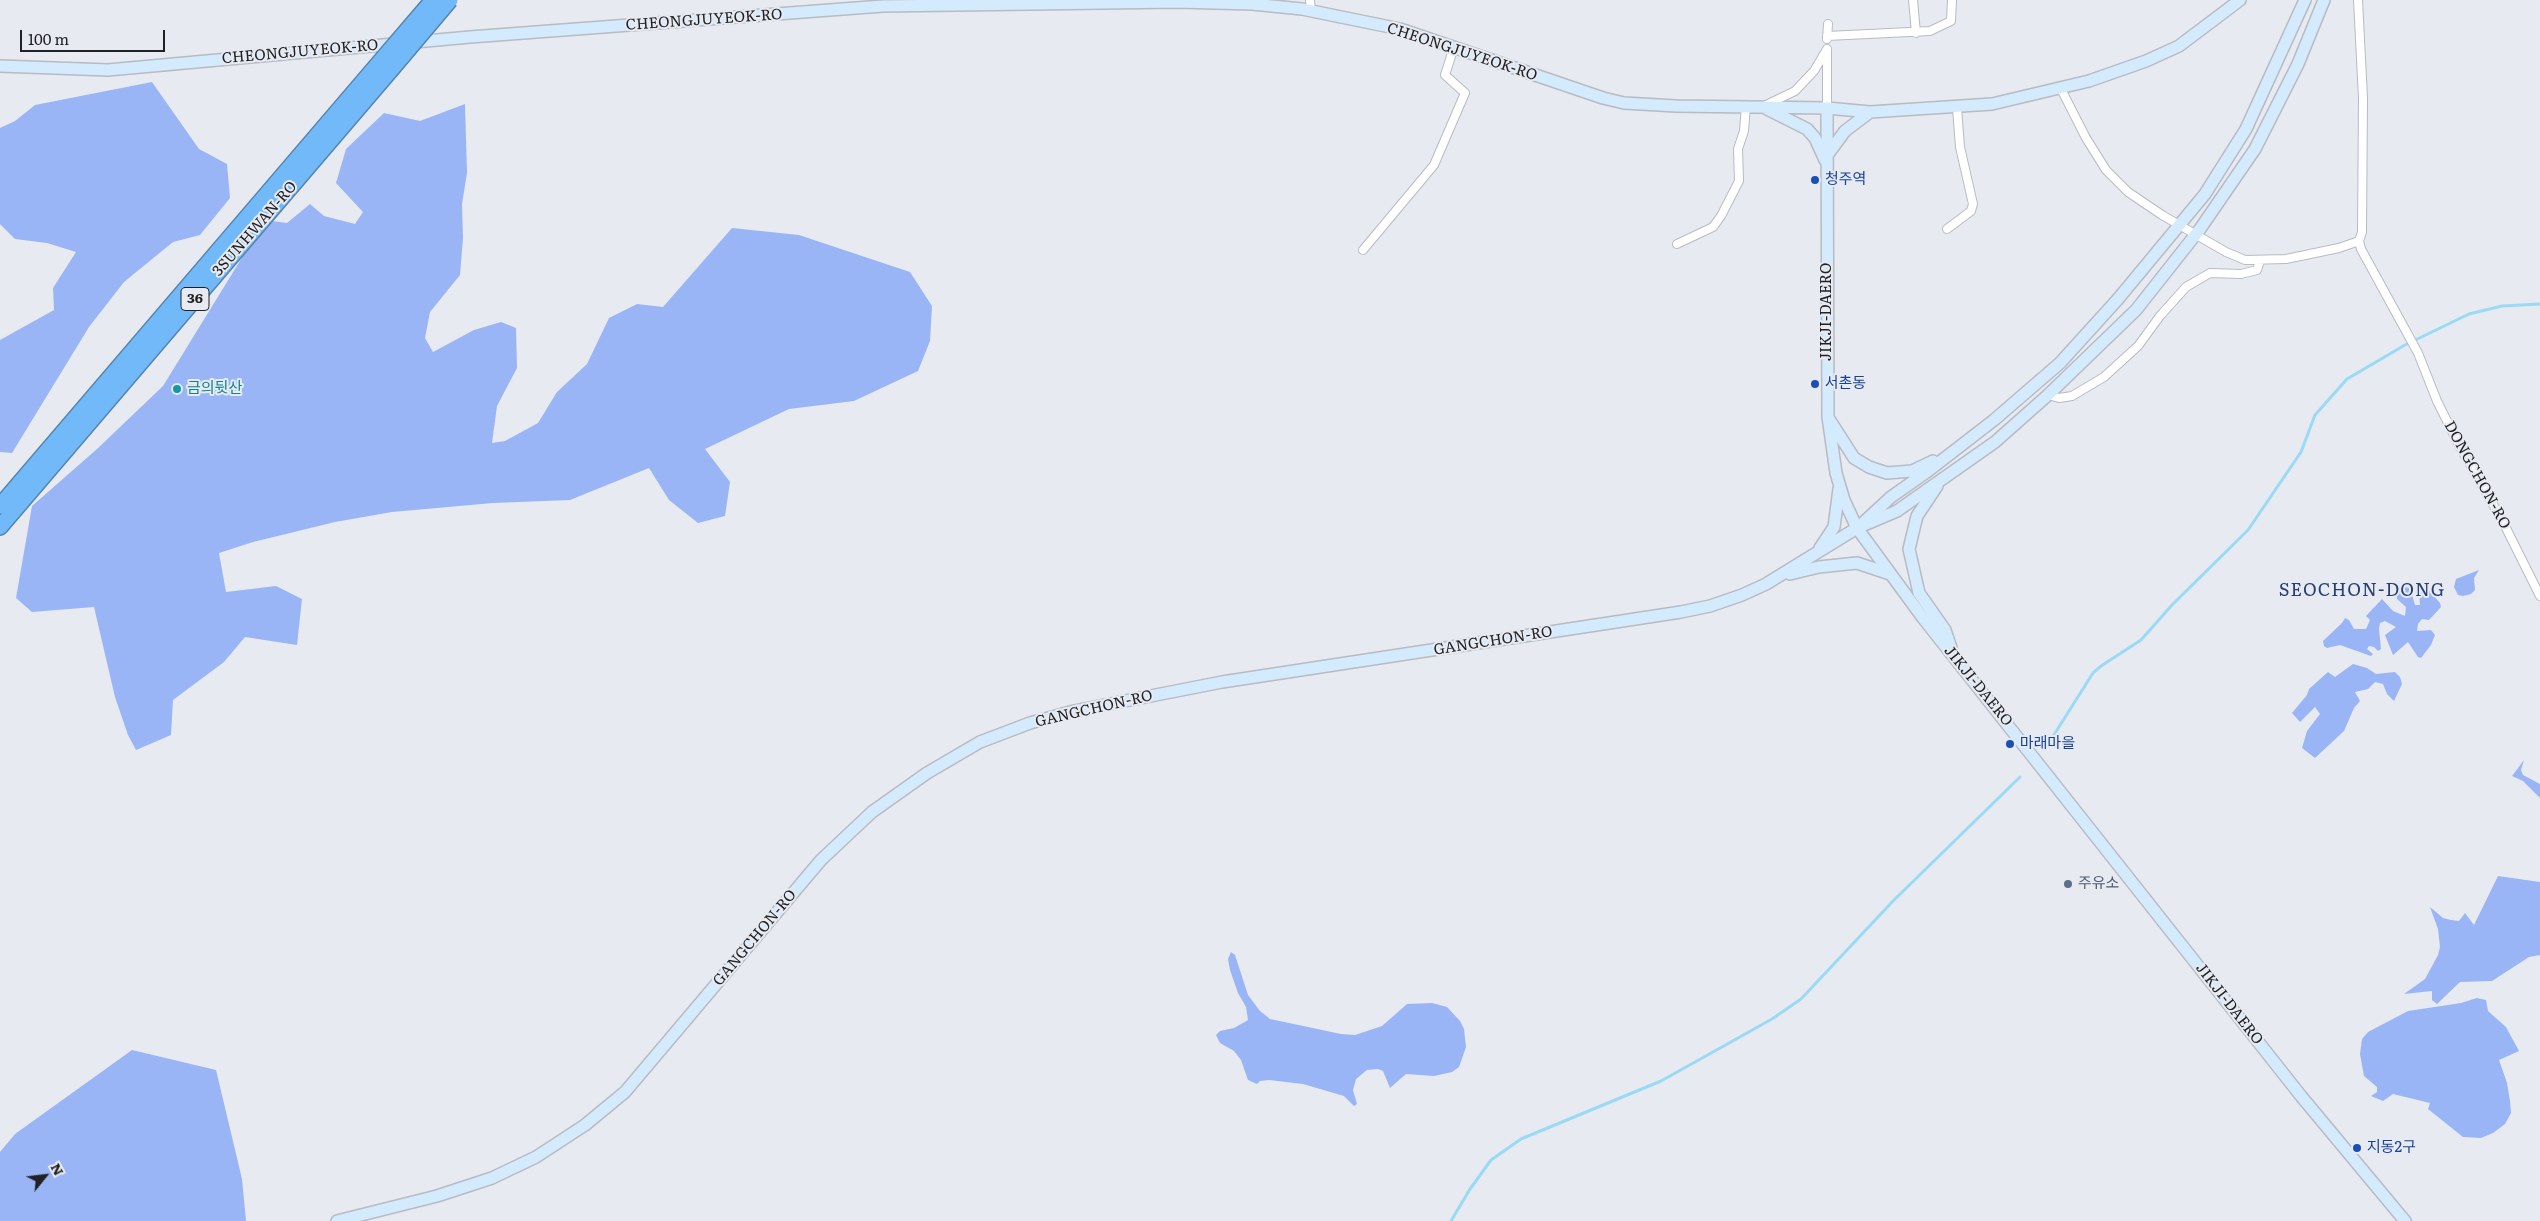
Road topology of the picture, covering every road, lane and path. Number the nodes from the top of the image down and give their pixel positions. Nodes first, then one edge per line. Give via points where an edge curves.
1 (433, 0) edge
2 (450, 0) edge
3 (1913, 0) edge
4 (1952, 0) edge
5 (2240, 0) edge
6 (2305, 0) edge
7 (2324, 0) edge
8 (2351, 0) edge
9 (2358, 0) edge
10 (1311, 5) edge
11 (2360, 23) junction
12 (1828, 24) dead end
13 (1916, 33) junction
14 (1827, 36) junction
15 (1454, 47) junction
16 (1827, 49) junction
17 (0, 66) edge
18 (385, 67) junction
19 (2061, 89) junction
20 (1746, 106) junction
21 (1763, 107) junction
22 (1827, 108) junction
23 (1957, 108) junction
24 (1870, 112) junction
25 (1827, 160) junction
26 (2179, 226) junction
27 (1947, 229) dead end
28 (2195, 235) junction
29 (2359, 241) junction
30 (1677, 244) dead end
31 (1362, 250) dead end
32 (2260, 261) junction
33 (2048, 395) junction
34 (1828, 417) junction
35 (1955, 450) junction
36 (1940, 480) junction
37 (1839, 487) junction
38 (0, 506) edge
39 (0, 527) edge
40 (1857, 528) junction
41 (1816, 553) junction
42 (1890, 574) junction
43 (1778, 576) junction
44 (2540, 596) edge
45 (1952, 654) junction
46 (337, 1221) edge
47 (2405, 1221) edge

1 - 18 highway, 3SUNHWAN-RO / 36, bridge
2 - 18 highway, 3SUNHWAN-RO / 36, bridge
3 - 13 street
4 - 13 street via 1951,21 1938,29
5 - 19 main road, CHEONGJUYEOK-RO via 2195,35 2162,54
6 - 26 main road via 2246,129 2205,194
7 - 28 main road via 2298,64 2255,149
8 - 11 street
9 - 11 street
10 - 15 main road, CHEONGJUYEOK-RO
10 - 17 main road, CHEONGJUYEOK-RO via 1178,2 883,6 470,37 108,70
11 - 29 street via 2363,98 2362,232
12 - 14 street
13 - 14 street
14 - 16 street
15 - 20 main road, CHEONGJUYEOK-RO via 1610,100 1668,106
15 - 31 street via 1445,75 1465,93 1434,165
16 - 21 street via 1806,81 1795,91
16 - 22 street
18 - 38 highway, 3SUNHWAN-RO / 36
18 - 39 highway, 3SUNHWAN-RO / 36
19 - 23 main road, CHEONGJUYEOK-RO
19 - 26 street via 2106,170 2128,192
20 - 21 main road, CHEONGJUYEOK-RO
20 - 30 street via 1744,131 1738,149 1739,180 1722,216 1713,227
21 - 22 main road, CHEONGJUYEOK-RO
21 - 25 main road via 1807,129
22 - 24 main road, CHEONGJUYEOK-RO
22 - 25 main road, JIKJI-DAERO
23 - 24 main road, CHEONGJUYEOK-RO
23 - 27 street via 1960,146 1973,204 1970,211
24 - 25 main road via 1845,131
25 - 34 main road, JIKJI-DAERO
26 - 28 street
26 - 35 main road via 2060,363
28 - 32 street via 2245,260
28 - 33 main road via 2136,310
29 - 32 street via 2286,259
29 - 44 street, DONGCHON-RO via 2418,352 2453,433
32 - 33 street via 2257,270 2241,274 2210,273 2186,287 2138,346 2104,377 2072,396 2058,398
33 - 36 main road via 1995,442
34 - 35 main road via 1854,458 1887,473 1912,471
34 - 37 main road, JIKJI-DAERO
35 - 40 main road via 1891,497
36 - 40 main road via 1896,511
36 - 45 main road via 1917,516 1909,549 1919,593 1945,630
37 - 40 main road, JIKJI-DAERO
37 - 41 main road via 1834,527
40 - 41 main road, GANGCHON-RO
40 - 42 main road, JIKJI-DAERO
41 - 43 main road, GANGCHON-RO
42 - 43 main road via 1857,563
42 - 45 main road, JIKJI-DAERO
43 - 46 main road, GANGCHON-RO via 1742,595 1681,612 1222,682 1074,711 980,742 927,773 872,812 821,860 625,1092 585,1125 536,1157 492,1178 437,1196
45 - 47 main road, JIKJI-DAERO via 2301,1096

